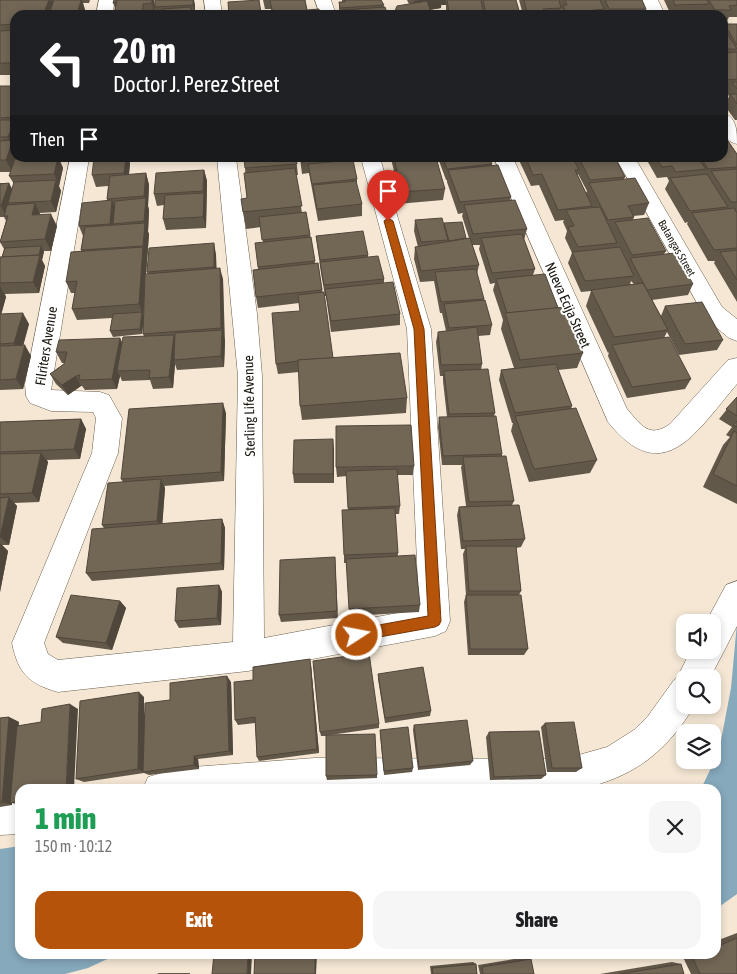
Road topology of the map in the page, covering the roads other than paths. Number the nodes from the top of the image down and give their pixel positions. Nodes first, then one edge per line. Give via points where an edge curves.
1 (728, 126) edge
2 (737, 138) edge
3 (78, 162) edge
4 (226, 162) edge
5 (371, 162) edge
6 (505, 162) edge
7 (627, 162) edge
8 (737, 332) edge
9 (737, 367) edge
10 (737, 595) edge
11 (721, 626) edge
12 (248, 656) junction
13 (676, 704) edge
14 (193, 784) edge
15 (15, 816) edge
16 (0, 817) edge

1 - 2 street
3 - 12 street, Filriters Avenue via 38,384 39,396 51,401 100,402 109,418 105,453 28,643 30,658 46,674 58,676
4 - 12 street, Sterling Life Avenue via 250,376
5 - 12 street via 419,329 435,621
6 - 9 street, Nueva Ecija Street via 617,415 632,432 647,442 665,442 679,432
7 - 8 street, Batangas Street via 714,313
10 - 11 street
13 - 14 street via 656,734 638,750 620,760 578,773 551,776 315,775
15 - 16 street

